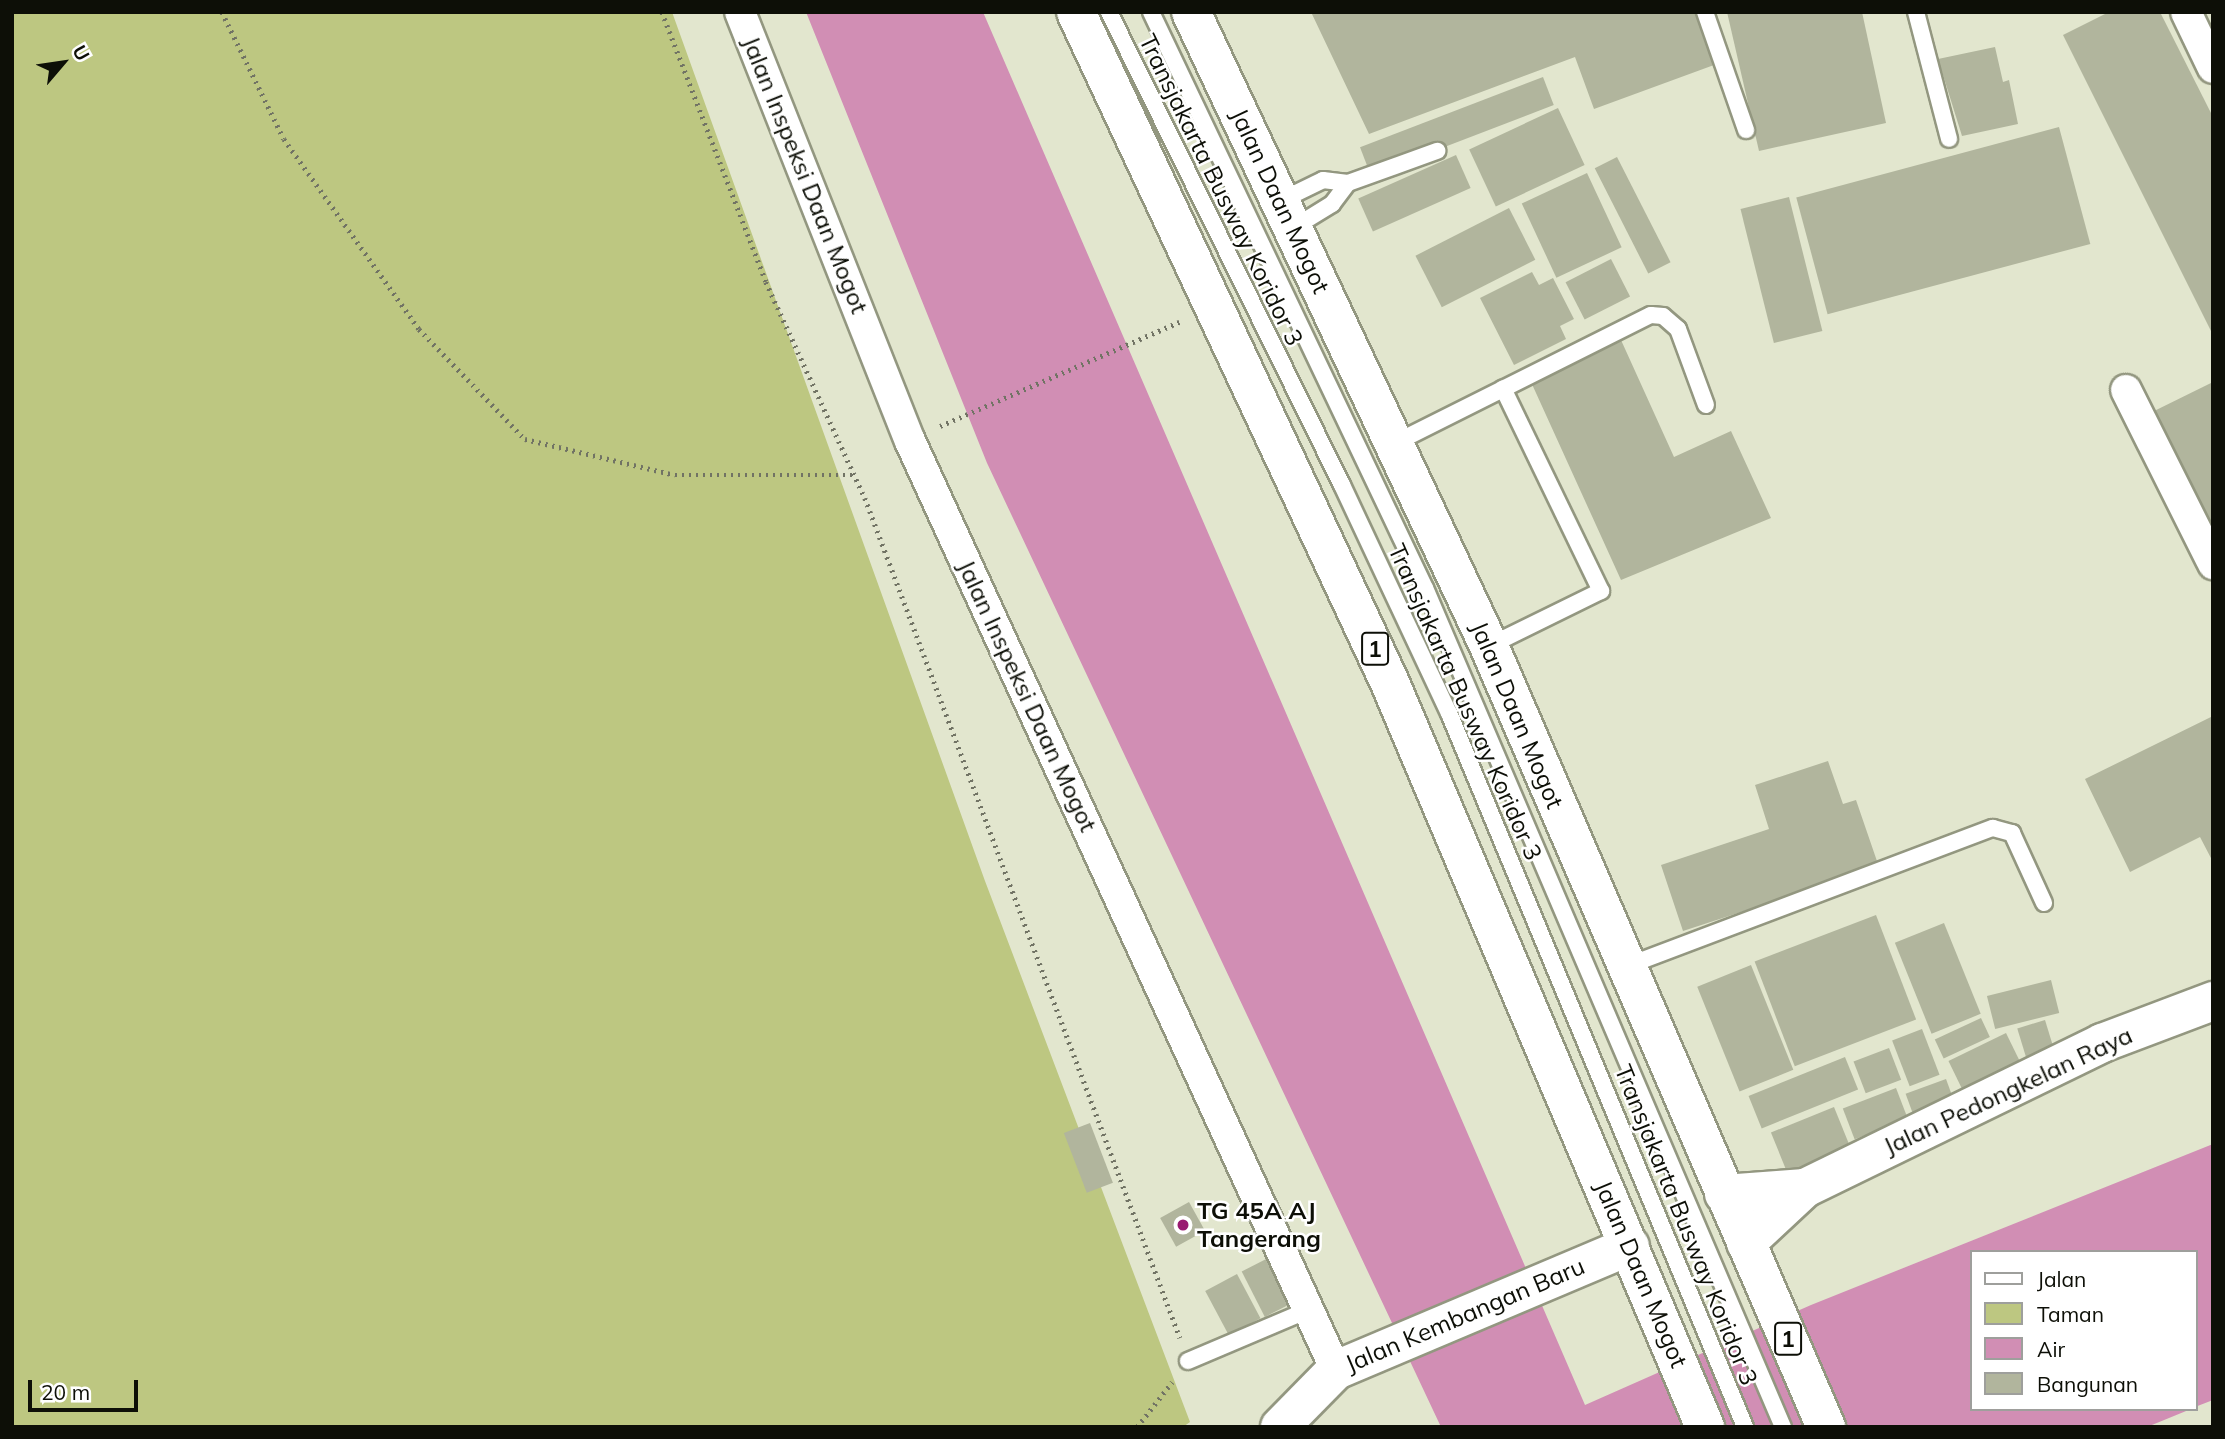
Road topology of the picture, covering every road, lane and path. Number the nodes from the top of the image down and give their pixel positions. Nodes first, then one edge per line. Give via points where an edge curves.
1 (222, 12) edge
2 (662, 12) edge
3 (740, 12) edge
4 (1076, 12) edge
5 (1109, 12) edge
6 (1151, 12) edge
7 (1191, 12) edge
8 (1705, 12) edge
9 (1916, 12) edge
10 (2186, 12) edge
11 (2213, 68) edge
12 (1746, 130) dead end
13 (1949, 139) dead end
14 (1437, 151) dead end
15 (1348, 183) junction
16 (1287, 214) junction
17 (1164, 328) dead end
18 (1503, 388) junction
19 (2126, 390) dead end
20 (1706, 405) dead end
21 (936, 428) dead end
22 (1395, 443) junction
23 (855, 475) junction
24 (2213, 564) edge
25 (1489, 646) junction
26 (2044, 903) dead end
27 (1624, 967) junction
28 (2213, 1002) edge
29 (1805, 1188) junction
30 (1724, 1194) junction
31 (1630, 1246) junction
32 (1748, 1247) junction
33 (1308, 1310) junction
34 (1188, 1361) junction
35 (1336, 1370) junction
36 (1137, 1427) edge
37 (1280, 1427) edge
38 (1705, 1427) edge
39 (1745, 1427) edge
40 (1783, 1427) edge
41 (1826, 1427) edge

1 - 23 path via 292,150 419,329 525,439 675,475
2 - 23 path via 766,282
3 - 33 street, Jalan Inspeksi Daan Mogot via 910,441
4 - 31 main road, Jalan Daan Mogot / 1 via 1390,683
5 - 39 lane, Transjakarta Busway Koridor 3 via 1449,713
6 - 40 lane, Transjakarta Busway Koridor 3 via 1425,588
7 - 16 main road, Jalan Daan Mogot / 1
8 - 12 lane
9 - 13 lane
10 - 11 street
14 - 15 lane
15 - 16 lane via 1332,204
15 - 16 lane via 1322,180
16 - 22 main road, Jalan Daan Mogot / 1
17 - 21 path
18 - 20 lane via 1651,316 1663,316 1678,329
18 - 22 lane
18 - 25 lane via 1601,591
19 - 24 street
22 - 25 main road, Jalan Daan Mogot / 1
23 - 34 path
25 - 27 main road, Jalan Daan Mogot / 1
26 - 27 lane via 2012,833 1993,828
27 - 30 main road, Jalan Daan Mogot / 1
28 - 29 main road, Jalan Pedongkelan Raya via 2102,1043
29 - 30 main road, Jalan Pedongkelan Raya
29 - 32 main road, Jalan Pedongkelan Raya
30 - 32 main road, Jalan Daan Mogot / 1
31 - 35 main road, Jalan Kembangan Baru
31 - 38 main road, Jalan Daan Mogot / 1
32 - 41 main road, Jalan Daan Mogot / 1
33 - 34 lane
33 - 35 street, Jalan Inspeksi Daan Mogot
34 - 36 path
35 - 37 main road, Jalan Kembangan Baru

